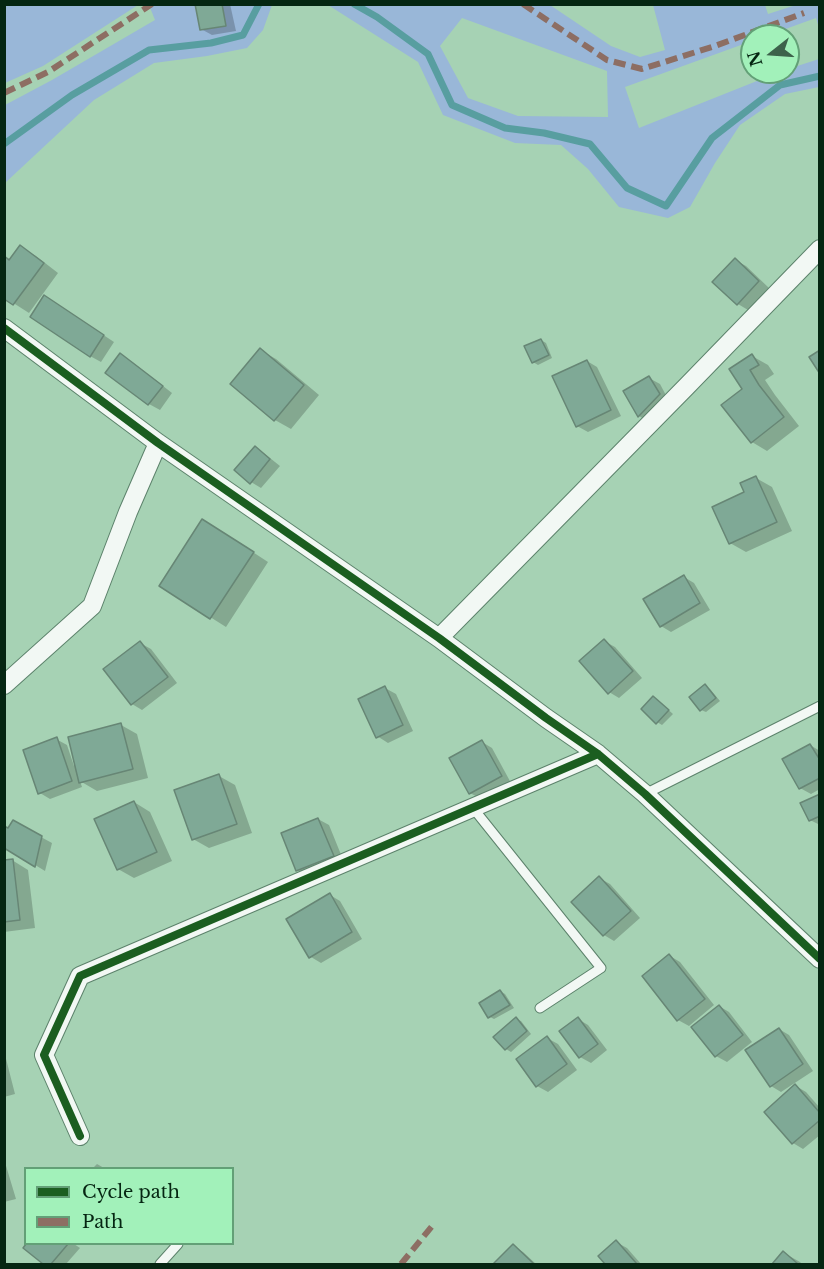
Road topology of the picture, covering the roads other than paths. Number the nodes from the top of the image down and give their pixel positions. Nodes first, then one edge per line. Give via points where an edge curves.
1 (819, 249) edge
2 (4, 328) edge
3 (158, 443) junction
4 (439, 638) junction
5 (4, 685) edge
6 (819, 706) edge
7 (598, 754) junction
8 (645, 794) junction
9 (473, 808) junction
10 (819, 959) edge
11 (540, 1008) dead end
12 (80, 1136) dead end
13 (177, 1245) edge
14 (160, 1264) edge

1 - 4 street
2 - 3 street
3 - 4 street
3 - 5 street via 92,606
4 - 7 street
6 - 8 lane
7 - 8 street
7 - 9 street
8 - 10 street
9 - 11 lane via 602,968
9 - 12 street via 80,976 44,1055
13 - 14 lane

